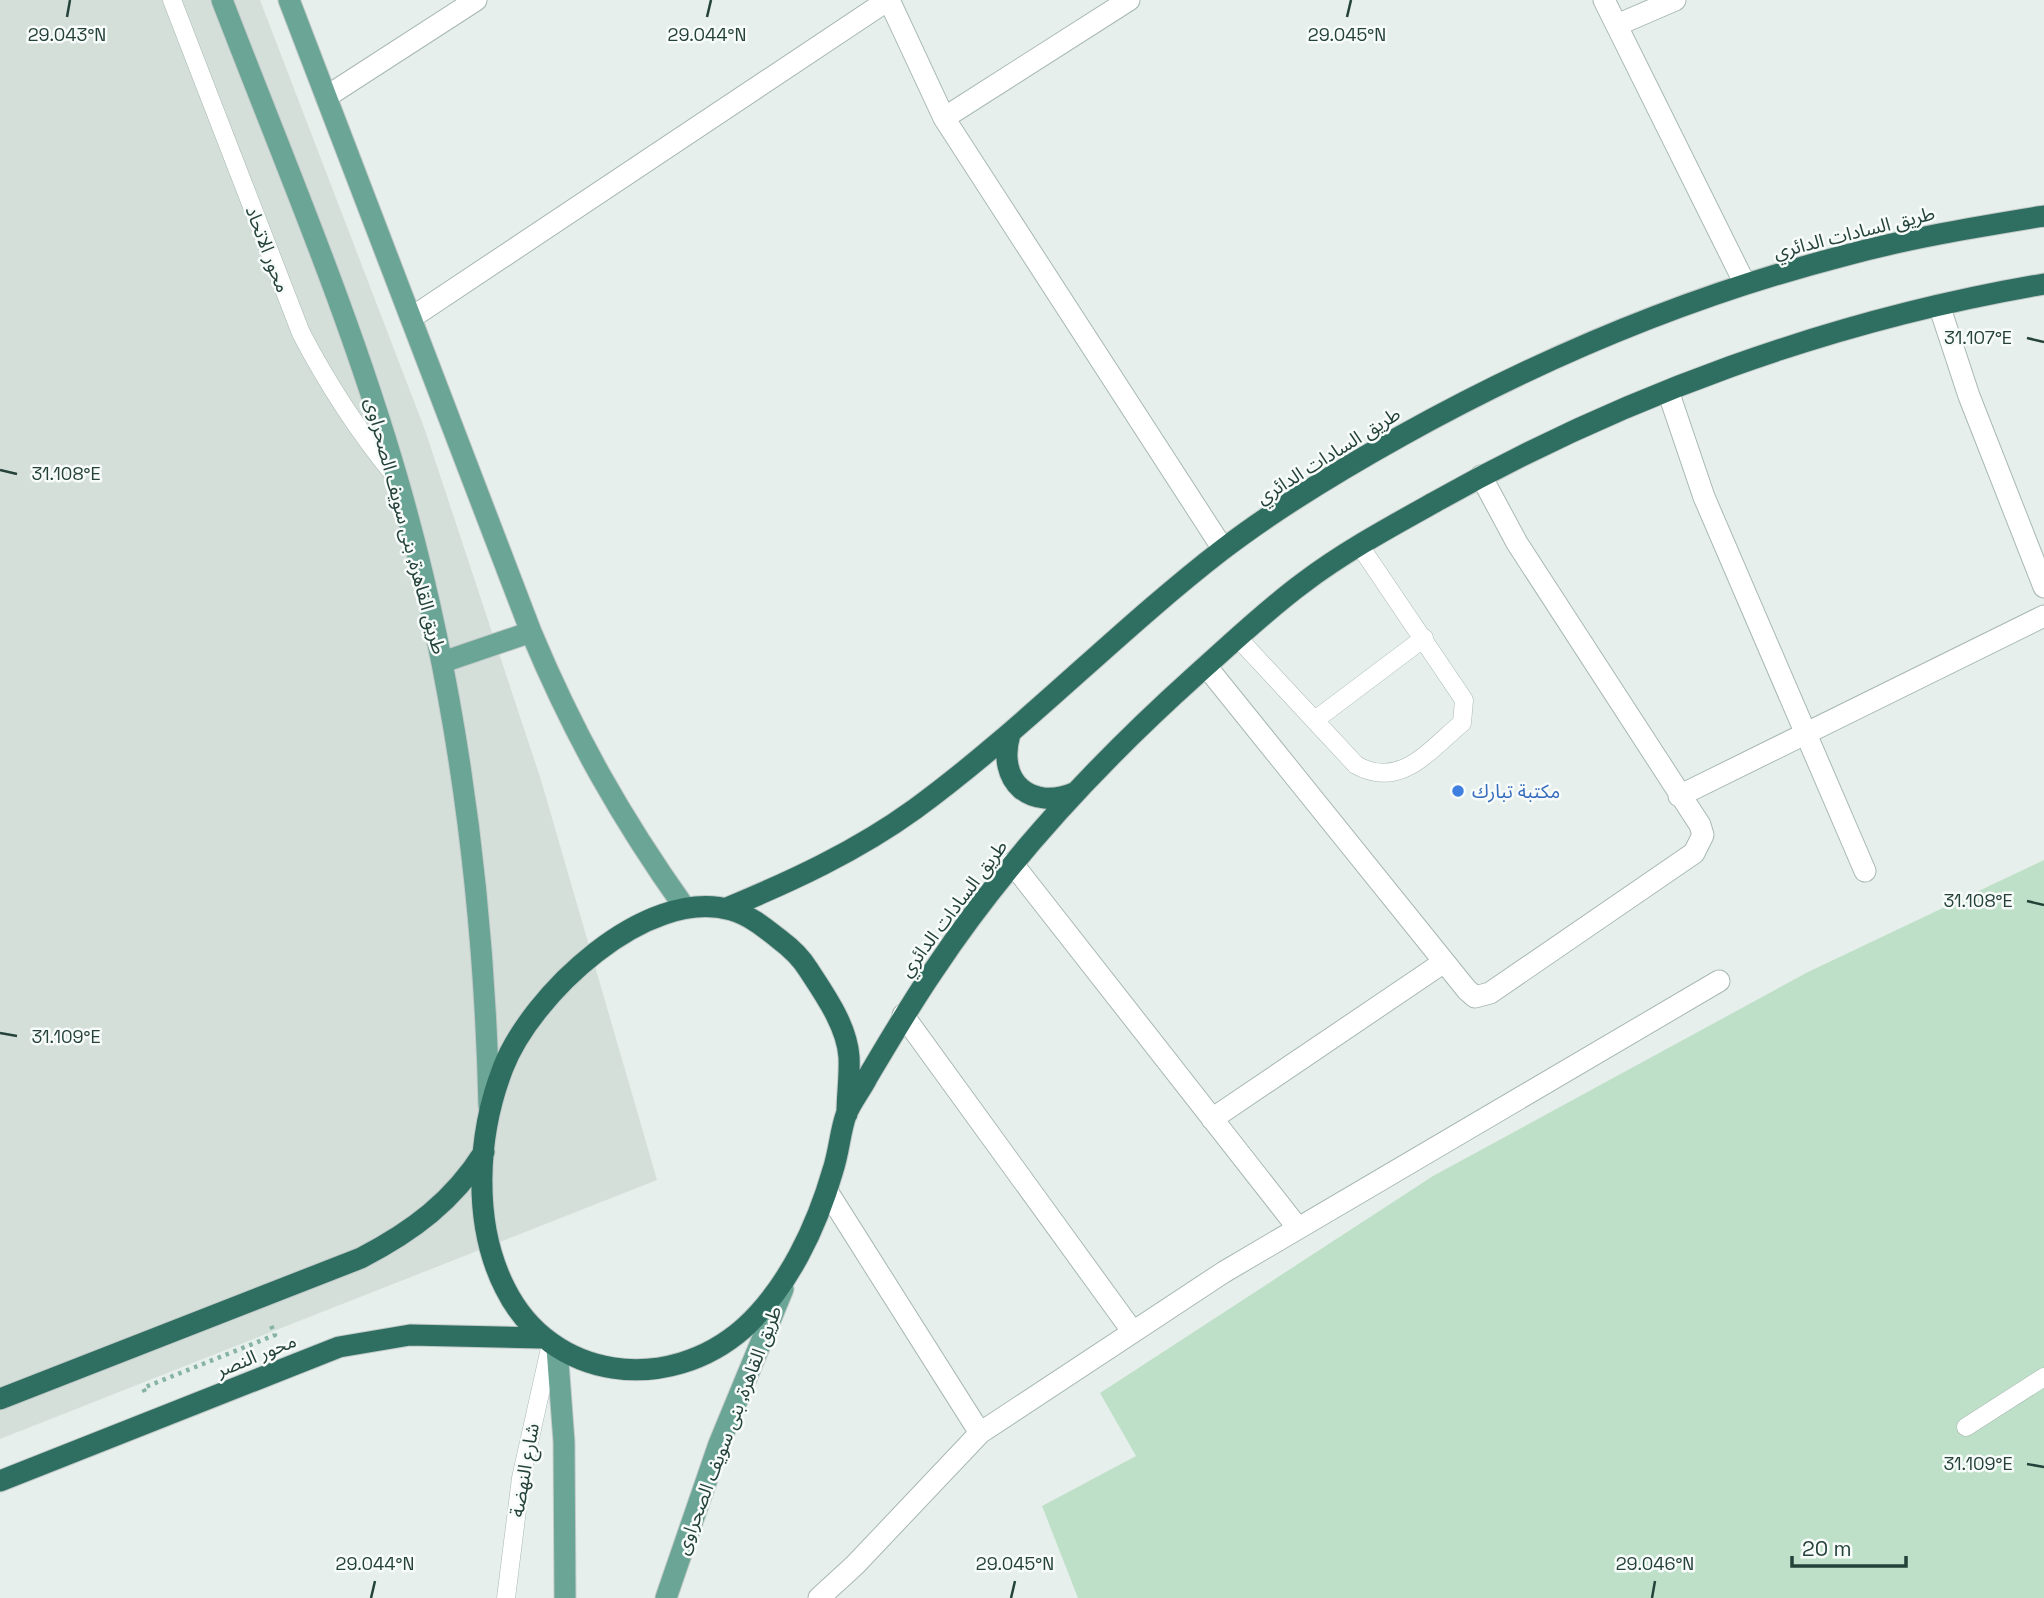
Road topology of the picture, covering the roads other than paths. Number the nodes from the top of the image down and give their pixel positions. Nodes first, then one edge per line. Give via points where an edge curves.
1 (172, 0) edge
2 (222, 0) edge
3 (289, 0) edge
4 (476, 0) edge
5 (889, 0) edge
6 (1129, 0) edge
7 (1604, 0) edge
8 (1675, 0) edge
9 (1616, 25) junction
10 (326, 97) junction
11 (944, 118) junction
12 (2044, 216) edge
13 (1745, 284) junction
14 (2044, 284) edge
15 (1939, 305) junction
16 (411, 318) junction
17 (1668, 391) junction
18 (1481, 476) junction
19 (398, 480) junction
20 (1360, 546) junction
21 (1223, 549) junction
22 (2044, 587) edge
23 (2044, 616) edge
24 (531, 632) junction
25 (1237, 637) junction
26 (1423, 638) junction
27 (443, 662) junction
28 (1206, 666) junction
29 (1314, 720) junction
30 (1010, 734) junction
31 (1806, 734) junction
32 (1076, 792) junction
33 (1679, 796) junction
34 (1012, 863) junction
35 (1865, 870) dead end
36 (685, 908) junction
37 (727, 908) junction
38 (1444, 962) junction
39 (1719, 981) dead end
40 (903, 1016) junction
41 (847, 1114) junction
42 (489, 1119) junction
43 (1212, 1119) junction
44 (485, 1150) junction
45 (827, 1191) junction
46 (1298, 1228) junction
47 (794, 1263) junction
48 (1133, 1332) junction
49 (550, 1343) junction
50 (2044, 1377) edge
51 (0, 1399) edge
52 (1966, 1427) dead end
53 (980, 1433) junction
54 (0, 1481) edge
55 (506, 1598) edge
56 (565, 1598) edge
57 (666, 1598) edge
58 (819, 1598) edge

1 - 19 lane, محور الاتحاد via 301,333 328,385
2 - 19 main road, طريق القاهرة, بنى سويف الصحراوى via 339,302
3 - 10 main road
4 - 10 street
5 - 11 street
5 - 16 street
6 - 11 street
7 - 9 street
8 - 9 street
9 - 13 street
10 - 16 main road
11 - 21 street
12 - 13 highway, طريق السادات الدائري via 1856,253
13 - 21 highway, طريق السادات الدائري via 1607,334 1474,395 1345,467
14 - 15 highway, طريق السادات الدائري
15 - 17 highway, طريق السادات الدائري via 1821,337
15 - 22 street via 1969,396
16 - 24 main road
17 - 18 highway, طريق السادات الدائري
17 - 31 street via 1704,497
18 - 20 highway, طريق السادات الدائري
18 - 33 street via 1517,543
19 - 27 main road, طريق القاهرة, بنى سويف الصحراوى
20 - 25 highway, طريق السادات الدائري via 1304,582
20 - 26 lane
21 - 30 highway, طريق السادات الدائري
23 - 31 street
24 - 27 main road
24 - 36 main road via 598,776
25 - 28 highway, طريق السادات الدائري
25 - 29 lane
26 - 29 lane
26 - 29 lane via 1460,692 1465,716 1401,772 1379,775 1356,765
27 - 42 main road, طريق القاهرة, بنى سويف الصحراوى via 474,856
28 - 32 highway, طريق السادات الدائري
28 - 38 street
30 - 32 highway via 1007,767 1027,794 1052,800
30 - 37 highway, طريق السادات الدائري via 912,811 854,849
31 - 33 street
31 - 35 street
32 - 34 highway, طريق السادات الدائري
33 - 38 street via 1703,835 1694,853 1481,998 1466,990
34 - 40 highway, طريق السادات الدائري
34 - 43 street
36 - 37 highway
36 - 42 highway via 629,929 583,961 534,1011 503,1066
37 - 41 highway via 759,923 800,956 830,1003 849,1050
38 - 43 street
39 - 46 street
40 - 41 highway, طريق السادات الدائري
40 - 48 street
41 - 45 highway
42 - 44 highway
43 - 46 street
44 - 49 highway via 484,1224 493,1261 507,1294 528,1325
44 - 51 highway via 467,1179 415,1228 362,1258
45 - 47 highway
45 - 53 street
46 - 48 street
47 - 49 highway via 757,1315 737,1334 689,1360 662,1368 607,1368 580,1361
47 - 57 main road, طريق القاهرة, بنى سويف الصحراوى via 719,1444
48 - 53 street
49 - 54 highway, محور النصر via 445,1335 374,1339 339,1347
49 - 55 lane, شارع النهضة via 521,1478
49 - 56 main road via 564,1443
50 - 52 lane
53 - 58 street

